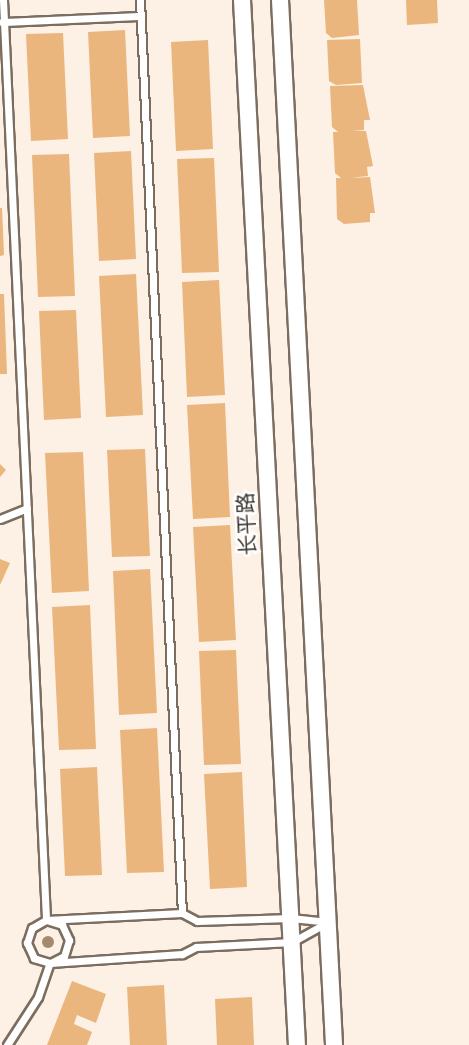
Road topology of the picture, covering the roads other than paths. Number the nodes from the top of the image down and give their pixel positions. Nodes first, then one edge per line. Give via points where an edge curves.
1 (3, 0) edge
2 (140, 0) edge
3 (242, 0) edge
4 (280, 0) edge
5 (141, 16) junction
6 (2, 22) edge
7 (27, 508) junction
8 (0, 519) edge
9 (182, 913) junction
10 (291, 918) junction
11 (46, 920) junction
12 (328, 922) junction
13 (292, 942) junction
14 (50, 963) junction
15 (7, 1045) edge
16 (297, 1045) edge
17 (334, 1045) edge

1 - 6 lane
2 - 5 lane
3 - 10 street, 长平路
4 - 12 street
5 - 6 lane
5 - 9 lane
6 - 7 lane
7 - 8 lane
7 - 11 lane
9 - 10 lane via 197,921
9 - 11 lane
10 - 12 lane
10 - 13 street, 长平路
11 - 14 lane via 62,926 69,940 64,956
11 - 14 lane via 32,928 27,943 34,958
12 - 13 lane
12 - 17 street
13 - 14 lane via 196,947 183,954
13 - 16 street, 长平路
14 - 15 lane via 38,997

